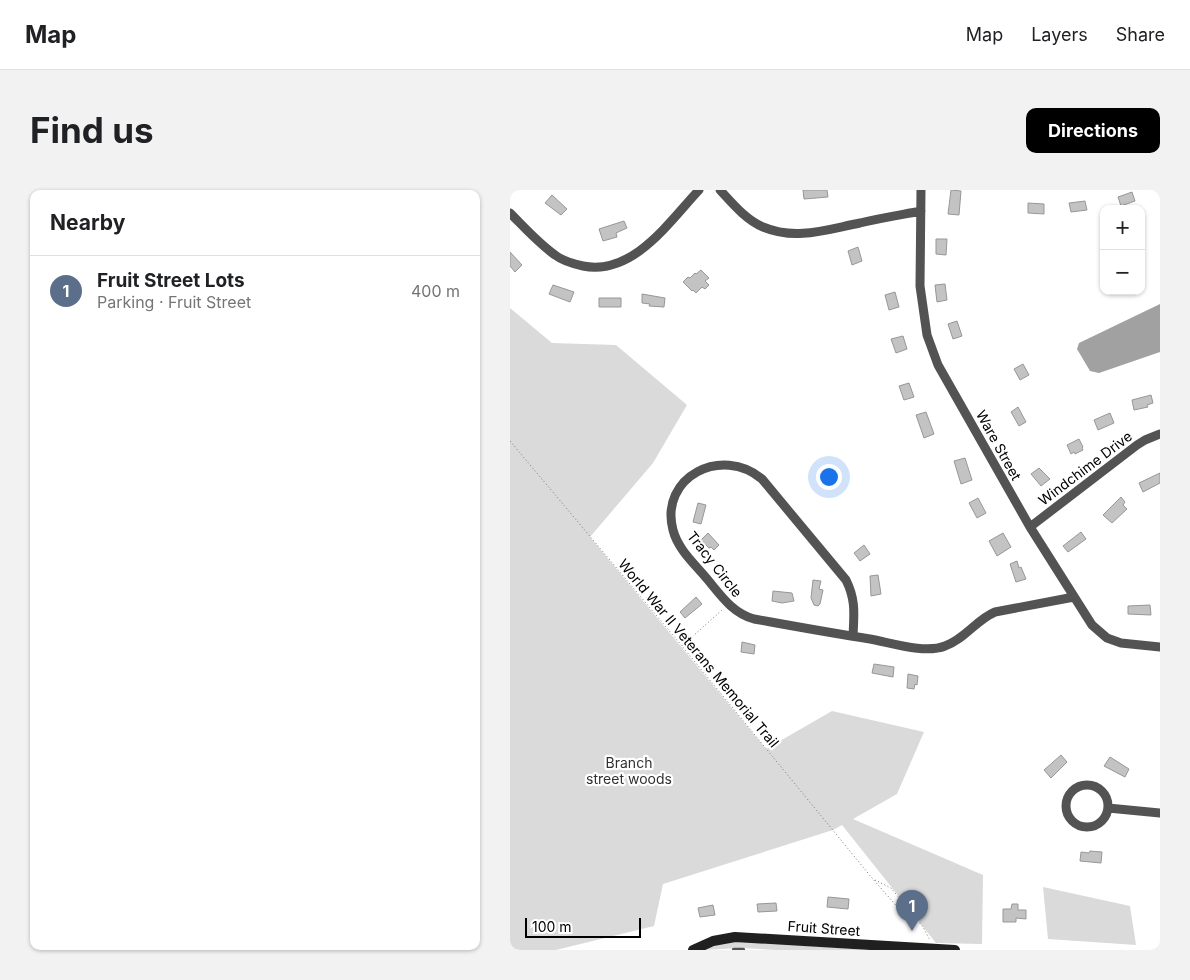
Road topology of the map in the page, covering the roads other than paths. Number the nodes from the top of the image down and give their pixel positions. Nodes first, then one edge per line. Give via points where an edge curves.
1 (699, 190) edge
2 (720, 190) edge
3 (922, 190) edge
4 (921, 211) junction
5 (510, 213) edge
6 (1160, 434) edge
7 (1030, 527) junction
8 (1074, 597) junction
9 (852, 636) junction
10 (1160, 647) edge
11 (1108, 808) junction
12 (1160, 813) edge
13 (919, 949) edge
14 (693, 950) edge
15 (734, 950) edge
16 (743, 950) edge
17 (955, 950) edge

1 - 5 street via 642,249 627,260 608,266 588,267 555,256
2 - 4 street via 748,218 762,227 789,233 813,234
3 - 4 street, Ware Street
4 - 7 street, Ware Street via 920,286 926,334 938,365
6 - 7 street, Windchime Drive via 1137,445
7 - 8 street, Ware Street
8 - 9 street, Tracy Circle via 995,612 944,647 920,648
8 - 10 street, Ware Street via 1092,625 1107,638
9 - 9 street, Tracy Circle via 754,619 739,614 728,604 678,543 673,530 671,515 676,494 689,477 701,469 722,464 744,467 762,479 841,574 851,591 854,603
11 - 11 street via 1105,796 1095,787 1088,786 1071,793 1066,805 1070,819 1082,826 1102,821
11 - 12 street
13 - 14 street, Fruit Street via 735,937 713,941
13 - 17 street, Fruit Street
15 - 16 lane

